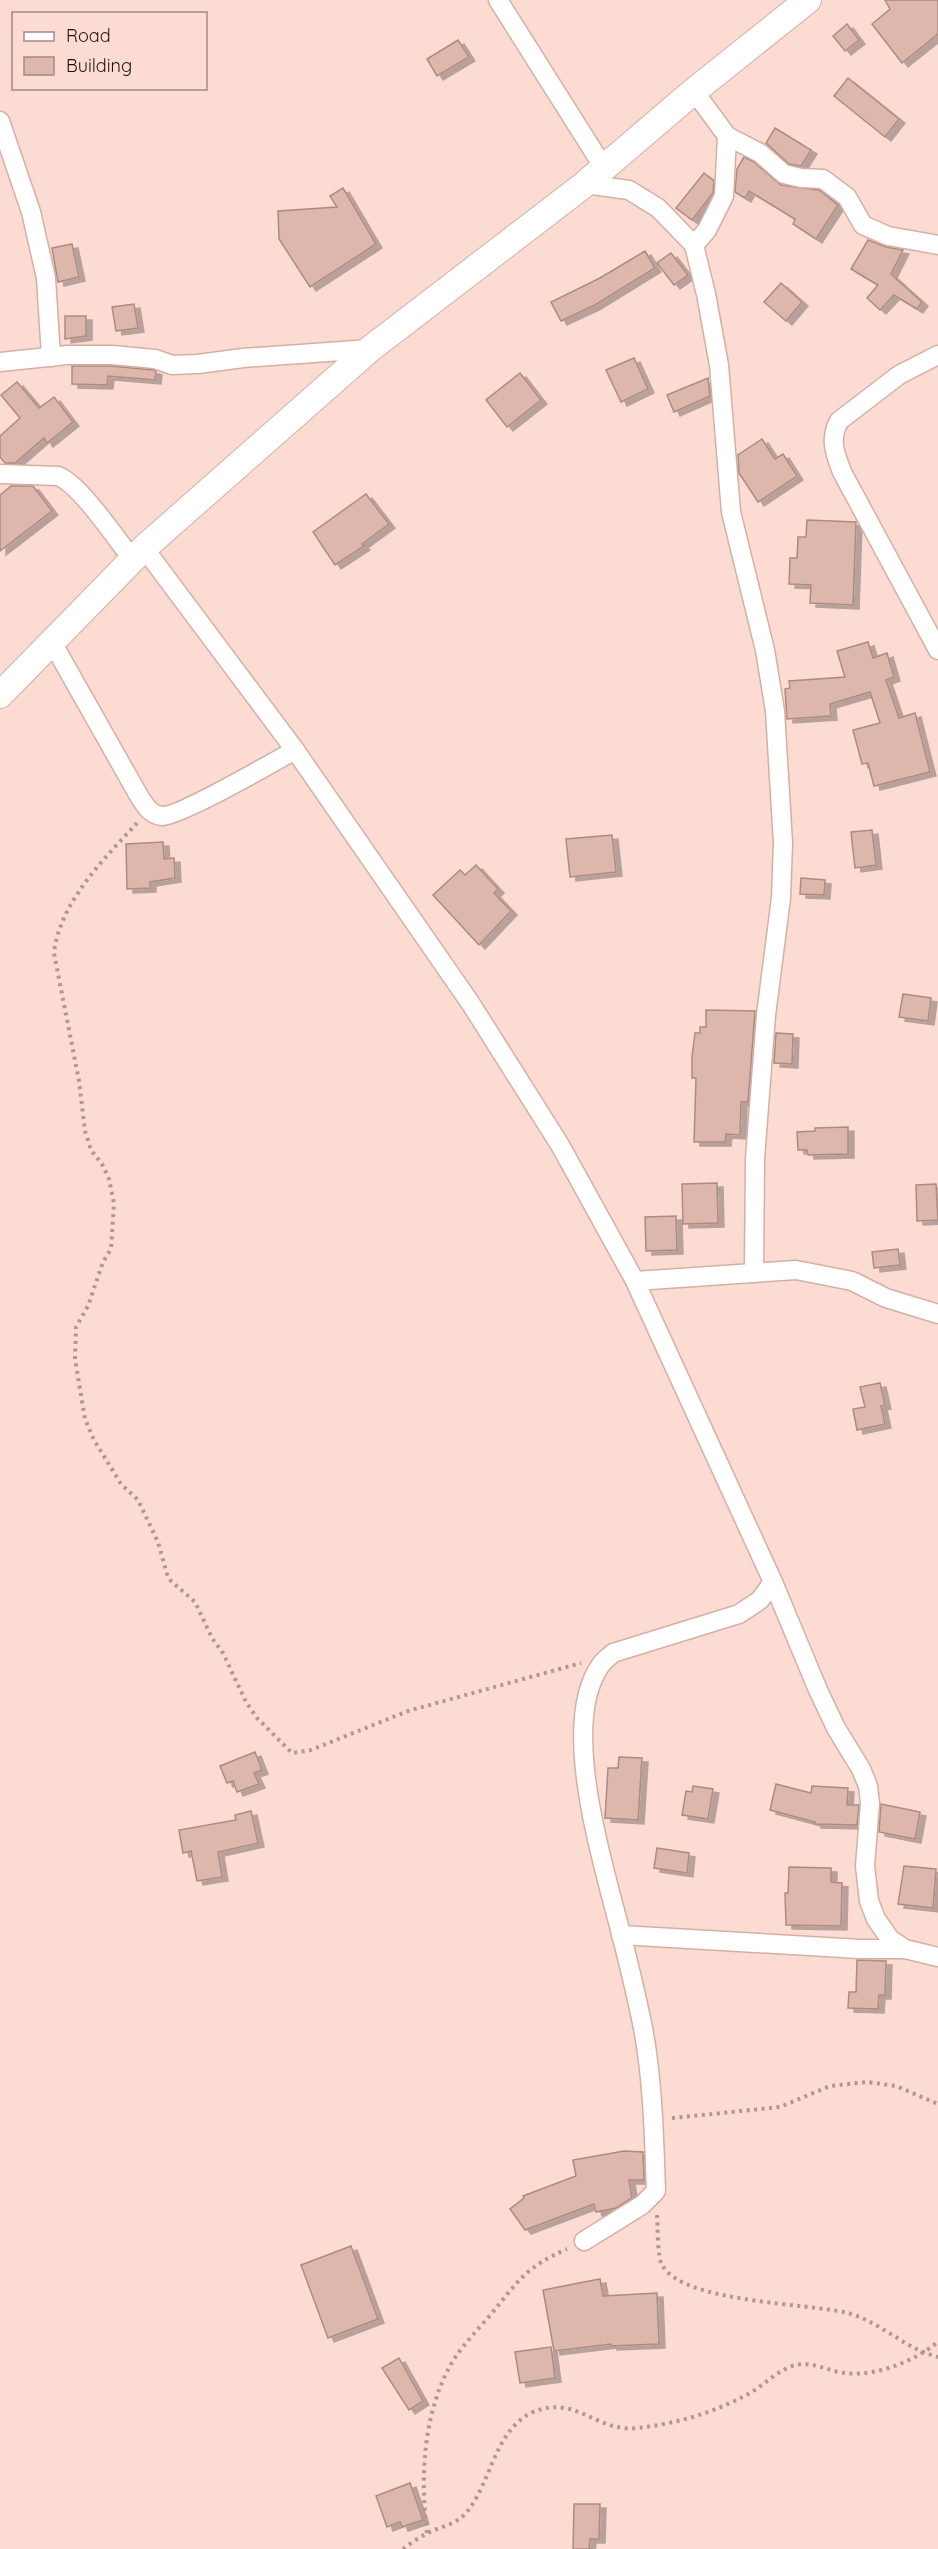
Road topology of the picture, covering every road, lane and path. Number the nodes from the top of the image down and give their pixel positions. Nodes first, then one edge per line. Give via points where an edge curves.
1 (498, 0) edge
2 (808, 0) edge
3 (694, 91) junction
4 (0, 121) edge
5 (727, 136) junction
6 (604, 168) junction
7 (585, 184) junction
8 (938, 244) edge
9 (694, 245) junction
10 (370, 349) junction
11 (938, 355) edge
12 (51, 357) junction
13 (0, 362) edge
14 (0, 474) edge
15 (139, 554) junction
16 (52, 642) junction
17 (938, 650) edge
18 (0, 695) edge
19 (295, 750) junction
20 (148, 810) junction
21 (754, 1272) junction
22 (635, 1281) junction
23 (938, 1314) edge
24 (773, 1582) junction
25 (613, 1653) junction
26 (621, 1935) junction
27 (905, 1948) junction
28 (938, 1957) edge
29 (938, 2104) edge
30 (653, 2119) junction
31 (656, 2191) junction
32 (584, 2241) joint
33 (938, 2342) edge
34 (923, 2353) junction
35 (938, 2357) edge
36 (427, 2533) junction
37 (403, 2549) edge

1 - 6 street
2 - 3 main road
3 - 5 street
3 - 6 main road
4 - 12 street via 31,212 45,279
5 - 8 street via 760,153 784,174 823,179 847,197 864,225 888,236
5 - 9 street via 724,196 707,230
6 - 7 main road
7 - 9 street via 628,190 658,208
7 - 10 main road
9 - 21 street via 719,365 731,512 765,650 780,769 781,898 766,1015 755,1159
10 - 12 street via 180,365 112,355
10 - 15 main road
11 - 17 street via 900,375 839,421 832,442 842,472
12 - 13 street
14 - 15 street via 65,479
15 - 16 main road
15 - 19 street
16 - 18 main road
16 - 20 street
19 - 20 street via 192,805 165,816
19 - 22 street via 471,1004 560,1145
20 - 25 path via 98,866 71,906 56,932 54,953 85,1131 91,1150 109,1179 114,1203 111,1249 76,1327 80,1393 94,1440 121,1484 138,1500 158,1542 167,1574 195,1602 257,1718 292,1753 311,1750 408,1711
21 - 22 street
21 - 23 street via 796,1270 852,1281 886,1298
22 - 24 street
24 - 25 street via 760,1600 739,1614
24 - 27 street via 818,1690 868,1786 865,1866 869,1901 890,1939
25 - 26 street via 592,1681 585,1711 584,1744 598,1846
26 - 27 street
26 - 30 street via 644,2030
27 - 28 street
29 - 30 path via 896,2086 867,2082 830,2086 780,2107
30 - 31 street
31 - 32 street via 642,2205
31 - 34 path via 661,2264 687,2285 848,2313 873,2322
32 - 36 path via 540,2260 523,2274 455,2358 442,2383 424,2456 422,2496
33 - 34 path
34 - 35 path
34 - 36 path via 865,2373 794,2366 728,2405 636,2428 615,2427 562,2406 530,2413 514,2427 501,2447 466,2513 456,2522
36 - 37 path

